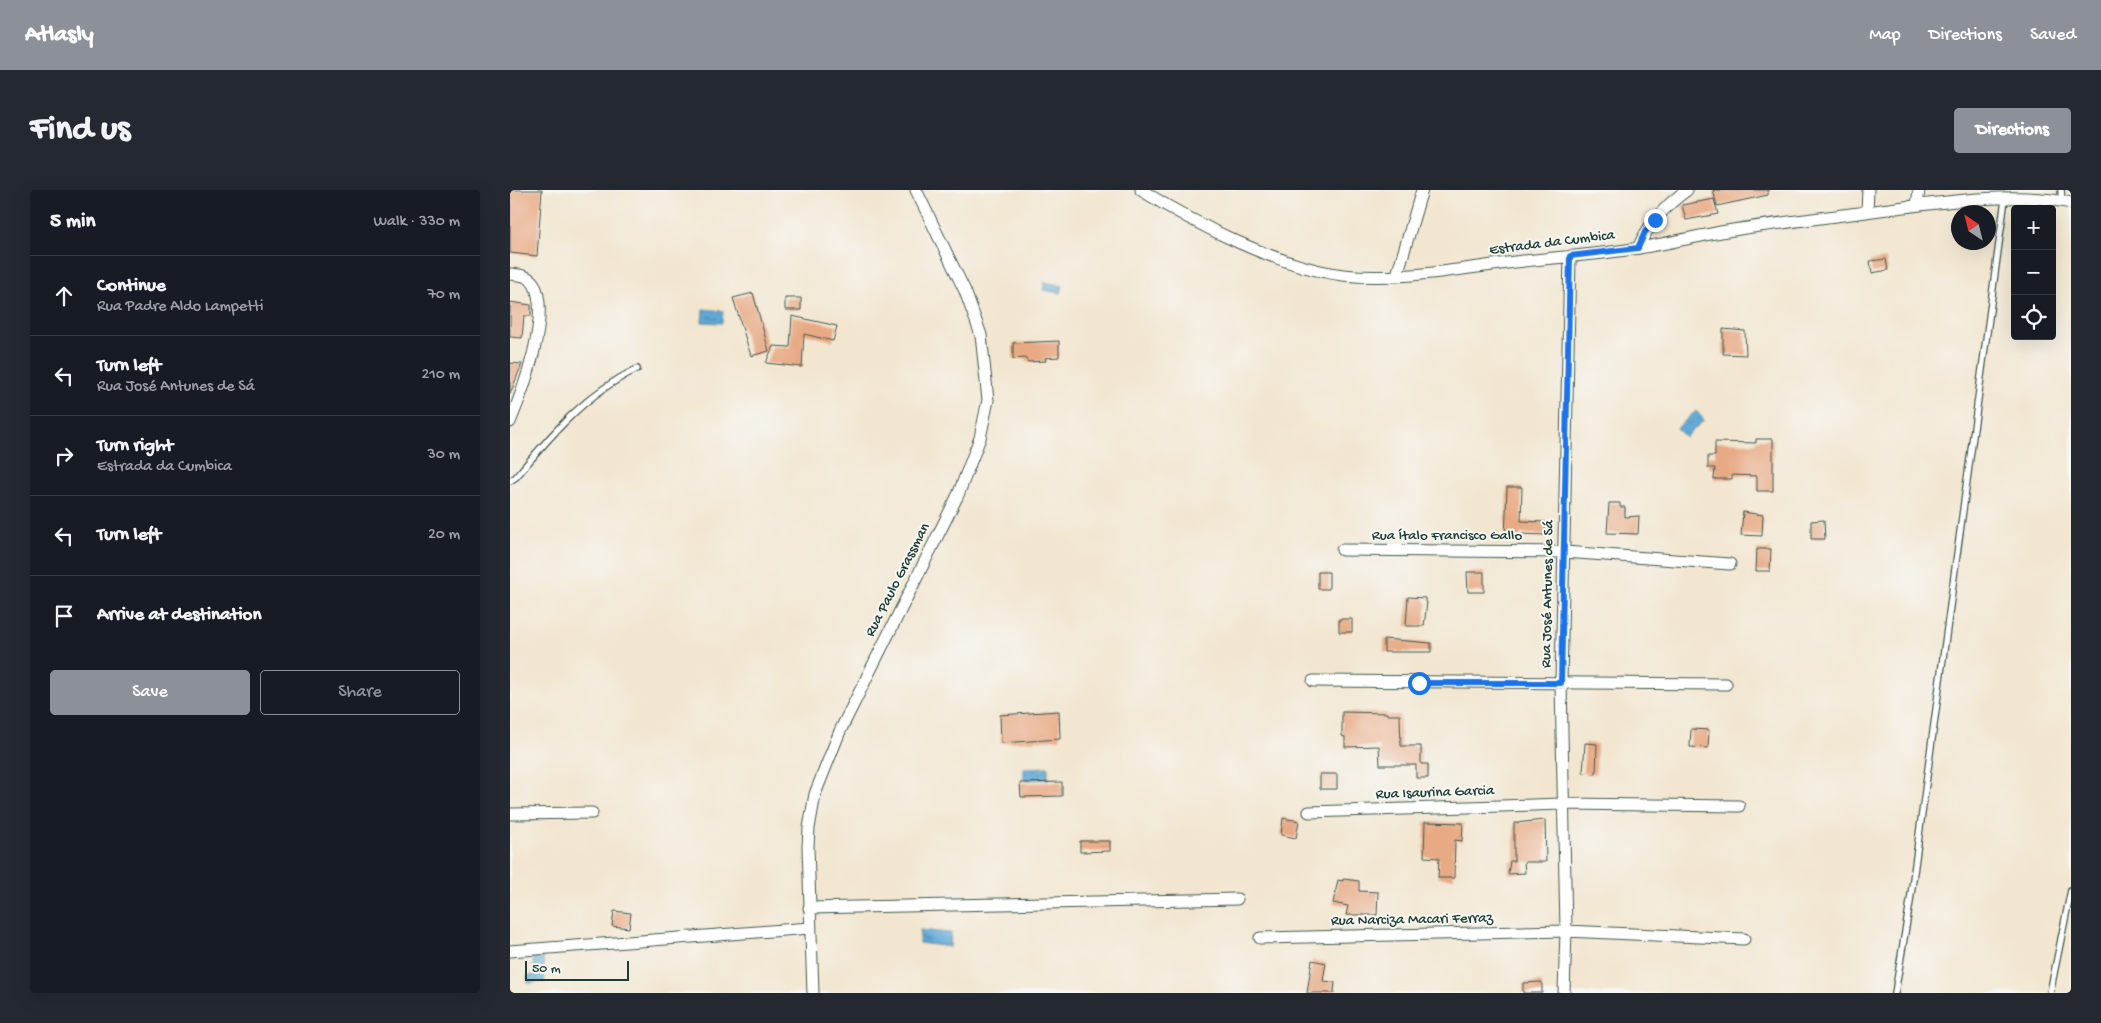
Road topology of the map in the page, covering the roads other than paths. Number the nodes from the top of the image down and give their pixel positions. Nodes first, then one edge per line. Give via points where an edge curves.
1 (916, 190) edge
2 (1141, 190) edge
3 (1422, 190) edge
4 (1687, 190) edge
5 (1868, 190) edge
6 (1918, 190) edge
7 (2065, 198) edge
8 (2005, 199) junction
9 (1917, 205) junction
10 (1867, 212) junction
11 (1638, 248) junction
12 (1570, 256) junction
13 (510, 274) edge
14 (1397, 275) junction
15 (637, 369) dead end
16 (510, 422) edge
17 (510, 481) edge
18 (1342, 550) dead end
19 (1564, 552) junction
20 (1730, 564) dead end
21 (1313, 682) dead end
22 (1561, 683) junction
23 (1726, 684) dead end
24 (1562, 804) junction
25 (1740, 806) dead end
26 (1310, 812) dead end
27 (510, 814) edge
28 (592, 814) dead end
29 (2071, 890) edge
30 (1237, 899) dead end
31 (809, 908) junction
32 (810, 928) junction
33 (1566, 931) junction
34 (1260, 938) dead end
35 (1744, 940) dead end
36 (510, 951) edge
37 (813, 993) edge
38 (1564, 993) edge
39 (1896, 993) edge
40 (2050, 993) edge

1 - 31 street, Rua Paulo Grassman via 965,292 980,335 988,400 980,438 958,495 840,731 815,794 808,828
2 - 14 street, Estrada da Cumbica via 1241,243 1275,257 1343,275
3 - 14 street
4 - 11 street via 1655,220
5 - 10 street
6 - 9 street
7 - 8 street, Estrada da Cumbica
8 - 9 street, Estrada da Cumbica
8 - 39 lane
9 - 10 street, Estrada da Cumbica
10 - 11 street, Estrada da Cumbica via 1734,230
11 - 12 street, Estrada da Cumbica
12 - 14 street, Estrada da Cumbica
12 - 19 street, Rua José Antunes de Sá
13 - 16 street via 524,276 533,284 539,316 524,388
15 - 17 lane via 585,402
18 - 19 street, Rua Ítalo Francisco Gallo
19 - 20 street, Rua Ítalo Francisco Gallo
19 - 22 street, Rua José Antunes de Sá
21 - 22 street
22 - 23 street
22 - 24 street, Rua José Antunes de Sá
24 - 25 street, Rua Isaurina Garcia
24 - 26 street, Rua Isaurina Garcia
24 - 33 street, Rua José Antunes de Sá
27 - 28 street
29 - 40 lane
30 - 31 street
31 - 32 street, Rua Paulo Grassman
32 - 36 street
32 - 37 street, Rua Paulo Grassman
33 - 34 street, Rua Narciza Macari Ferraz
33 - 35 street, Rua Narciza Macari Ferraz
33 - 38 street, Rua José Antunes de Sá

